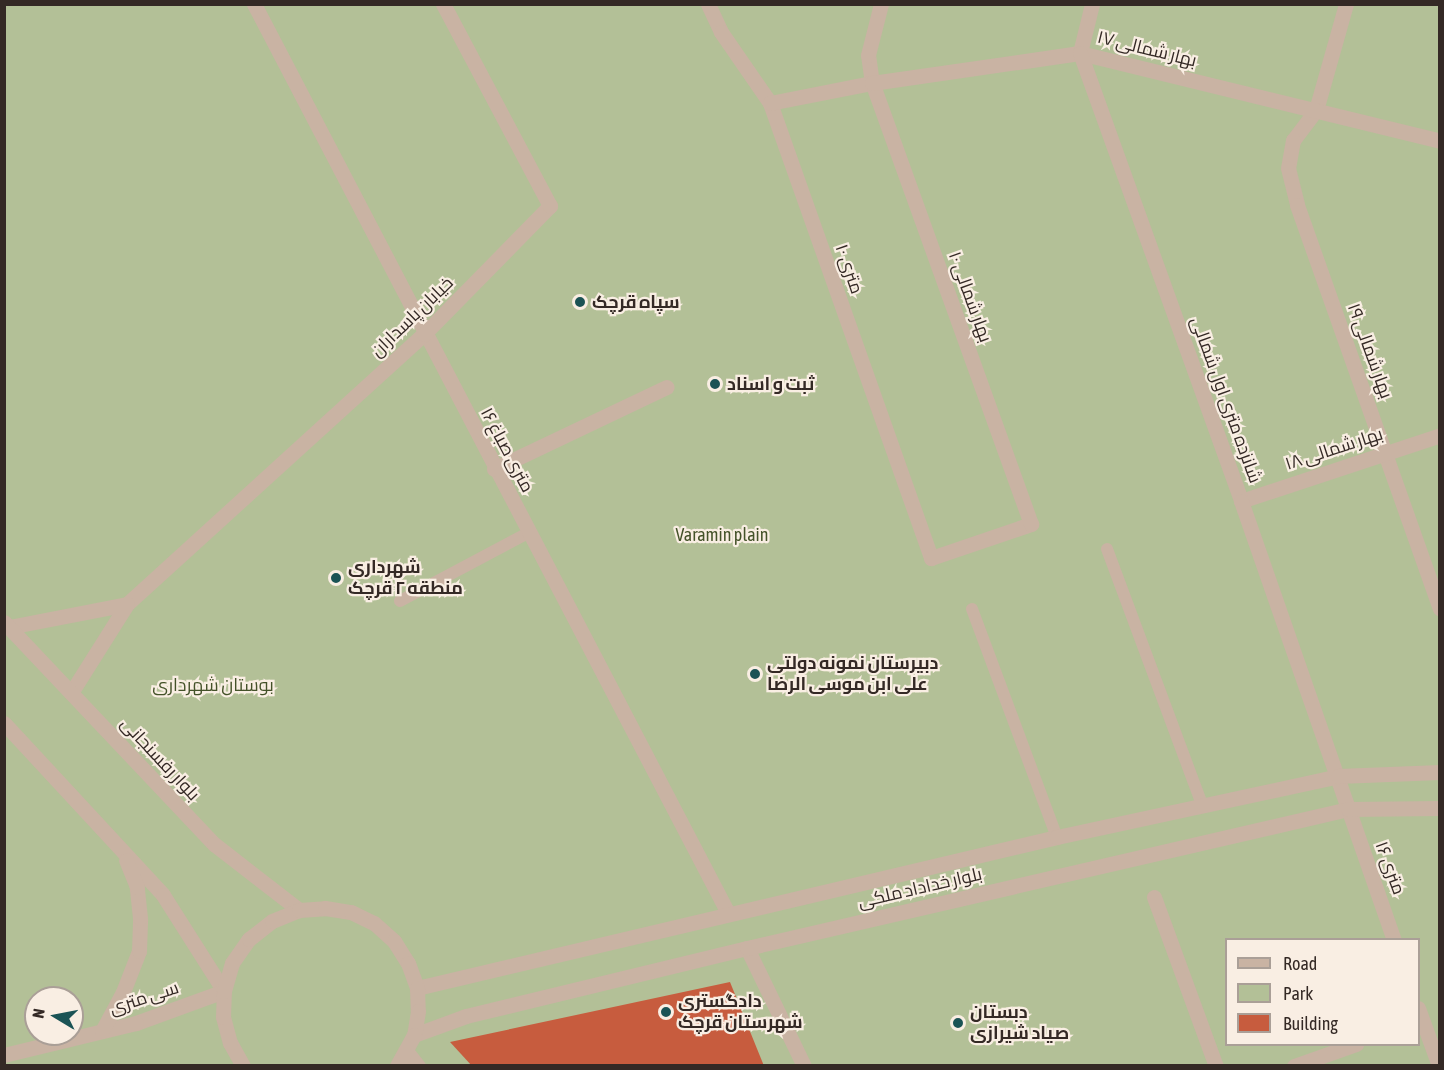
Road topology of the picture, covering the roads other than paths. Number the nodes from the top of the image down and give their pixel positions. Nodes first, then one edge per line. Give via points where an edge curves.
1 (254, 4) edge
2 (443, 4) edge
3 (708, 4) edge
4 (881, 4) edge
5 (1092, 4) edge
6 (1346, 4) edge
7 (1080, 53) junction
8 (872, 83) junction
9 (770, 103) junction
10 (1316, 110) junction
11 (1440, 141) edge
12 (424, 334) junction
13 (667, 387) dead end
14 (1440, 435) edge
15 (1386, 453) junction
16 (494, 469) junction
17 (1241, 501) junction
18 (528, 533) junction
19 (1107, 549) dead end
20 (931, 558) joint
21 (400, 601) dead end
22 (127, 604) junction
23 (1440, 608) edge
24 (972, 609) dead end
25 (7, 624) edge
26 (70, 693) junction
27 (4, 723) edge
28 (1440, 772) edge
29 (1338, 776) junction
30 (1202, 804) junction
31 (1440, 808) edge
32 (1348, 809) junction
33 (1057, 837) junction
34 (123, 852) junction
35 (1154, 897) dead end
36 (299, 910) junction
37 (728, 913) junction
38 (1394, 938) edge
39 (747, 948) junction
40 (417, 988) junction
41 (224, 991) junction
42 (1420, 1018) edge
43 (102, 1031) junction
44 (414, 1035) junction
45 (1350, 1046) edge
46 (407, 1052) junction
47 (4, 1055) edge
48 (243, 1065) edge
49 (397, 1065) edge
50 (418, 1065) edge
51 (804, 1065) edge
52 (1216, 1065) edge
53 (1294, 1065) edge
54 (1439, 1065) edge

1 - 12 street, ۱۶ متری صباغ
2 - 12 street, خیابان پاسداران via 550,206
3 - 9 street, ۱۰ متری via 721,32
4 - 8 street, بهار شمالی ۱۰ via 868,55
5 - 7 street
6 - 10 street
7 - 8 street, بهار شمالی ۱۷
7 - 10 street, بهار شمالی ۱۷
7 - 17 street, شانزده متری اول شمالی
8 - 9 street, بهار شمالی ۱۷
8 - 20 street, بهار شمالی ۱۰ via 1031,524
9 - 20 street, ۱۰ متری
10 - 11 street, بهار شمالی ۱۷
10 - 15 street, بهار شمالی ۱۹ via 1293,140 1288,168 1297,205
12 - 16 street, ۱۶ متری صباغ
12 - 22 street, خیابان پاسداران
13 - 16 street
14 - 15 street, بهار شمالی ۱۸
15 - 17 street, بهار شمالی ۱۸
15 - 23 street, بهار شمالی ۱۹
16 - 18 street, ۱۶ متری صباغ
17 - 29 street, شانزده متری اول شمالی
18 - 21 lane
18 - 37 street, ۱۶ متری صباغ
19 - 30 lane
22 - 25 street
22 - 26 street, خیابان پاسداران
24 - 33 lane
25 - 26 street, بلوار رفسنجانی
26 - 36 street, بلوار رفسنجانی via 214,844
27 - 34 street
28 - 29 street, بلوار خداداد ملکی
29 - 30 street, بلوار خداداد ملکی
29 - 32 street, شانزده متری اول شمالی
30 - 33 street, بلوار خداداد ملکی
31 - 32 street, بلوار خداداد ملکی
32 - 38 street, ۱۶ متری
32 - 39 street, بلوار خداداد ملکی
33 - 37 street, بلوار خداداد ملکی
34 - 41 street via 163,895
34 - 43 street via 137,887 139,951
35 - 52 street
36 - 40 street via 351,912 374,924 399,948
36 - 41 street via 272,921 249,939 232,963
37 - 40 street, بلوار خداداد ملکی
39 - 44 street, بلوار خداداد ملکی via 466,1016
39 - 51 street
40 - 44 street
41 - 43 street, سی متری
41 - 48 street via 223,1017 230,1043
42 - 54 street
43 - 47 street, سی متری
44 - 46 street
45 - 53 street
46 - 49 street
46 - 50 street

